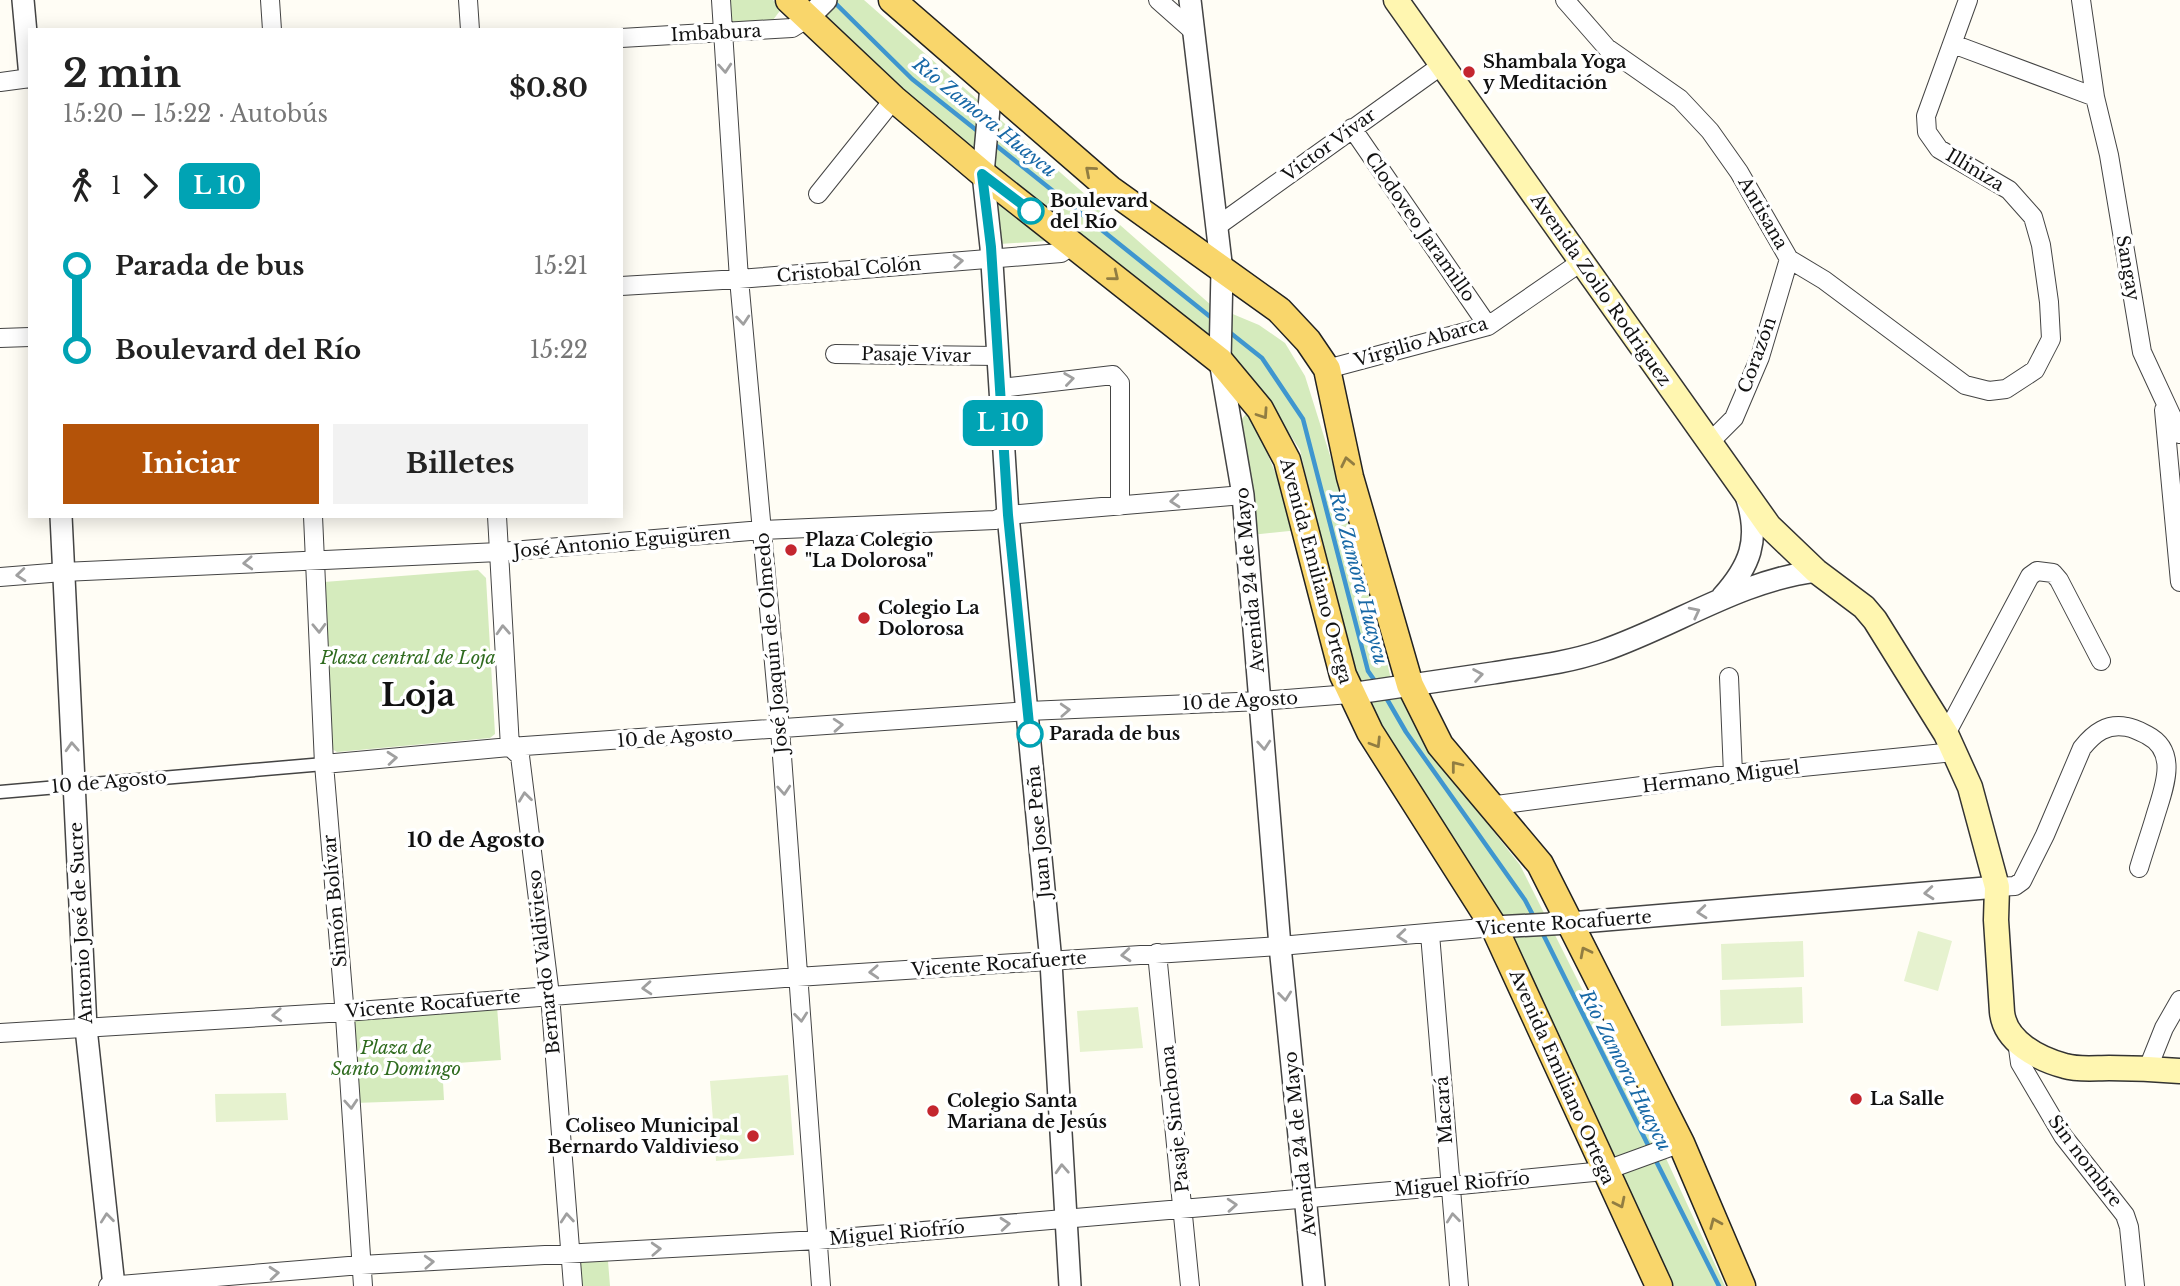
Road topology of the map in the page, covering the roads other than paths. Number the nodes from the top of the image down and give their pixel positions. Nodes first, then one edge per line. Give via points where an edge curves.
1 (23, 0) edge
2 (270, 0) edge
3 (468, 0) edge
4 (721, 0) edge
5 (892, 0) edge
6 (1158, 0) edge
7 (1190, 0) edge
8 (1396, 0) edge
9 (1565, 0) edge
10 (1968, 0) edge
11 (2081, 0) edge
12 (808, 6) edge
13 (272, 28) edge
14 (470, 28) edge
15 (1193, 31) junction
16 (723, 33) junction
17 (623, 38) edge
18 (1953, 44) junction
19 (28, 55) edge
20 (1442, 65) junction
21 (28, 77) edge
22 (0, 82) edge
23 (990, 94) junction
24 (2095, 97) junction
25 (894, 99) junction
26 (1352, 128) junction
27 (983, 166) junction
28 (818, 194) dead end
29 (1216, 227) junction
30 (1074, 244) junction
31 (992, 259) junction
32 (1789, 259) junction
33 (1581, 262) junction
34 (1222, 271) junction
35 (739, 279) junction
36 (623, 286) edge
37 (1488, 326) junction
38 (28, 337) edge
39 (0, 338) edge
40 (835, 354) dead end
41 (997, 356) junction
42 (1220, 361) junction
43 (1327, 369) junction
44 (1002, 388) junction
45 (1989, 391) joint
46 (2163, 396) junction
47 (2180, 434) edge
48 (1710, 442) junction
49 (1243, 495) junction
50 (1746, 495) junction
51 (1120, 506) junction
52 (1008, 515) junction
53 (61, 518) edge
54 (313, 518) edge
55 (497, 518) edge
56 (762, 530) junction
57 (499, 552) junction
58 (316, 560) junction
59 (1816, 571) junction
60 (63, 572) junction
61 (0, 577) edge
62 (2180, 582) edge
63 (1720, 599) junction
64 (2101, 661) dead end
65 (1729, 677) dead end
66 (1410, 685) junction
67 (1350, 694) junction
68 (1261, 701) junction
69 (1028, 711) junction
70 (780, 729) junction
71 (1950, 743) junction
72 (510, 747) junction
73 (324, 764) junction
74 (1733, 774) junction
75 (74, 785) junction
76 (0, 792) edge
77 (1489, 806) junction
78 (2139, 868) dead end
79 (1997, 887) junction
80 (1570, 923) junction
81 (1494, 927) junction
82 (1430, 934) junction
83 (1280, 946) junction
84 (1157, 953) junction
85 (1051, 962) junction
86 (797, 977) junction
87 (550, 995) junction
88 (2180, 1000) edge
89 (345, 1012) junction
90 (86, 1028) junction
91 (0, 1033) edge
92 (2017, 1041) junction
93 (2148, 1068) junction
94 (2180, 1071) edge
95 (1676, 1145) junction
96 (1610, 1169) junction
97 (1450, 1186) junction
98 (1305, 1199) junction
99 (1184, 1208) junction
100 (1064, 1218) junction
101 (818, 1240) junction
102 (570, 1254) junction
103 (361, 1265) junction
104 (108, 1286) edge
105 (114, 1286) edge
106 (363, 1286) edge
107 (573, 1286) edge
108 (821, 1286) edge
109 (1070, 1286) edge
110 (1190, 1286) edge
111 (1314, 1286) edge
112 (1460, 1286) edge
113 (1659, 1286) edge
114 (1742, 1286) edge
115 (2135, 1286) edge

1 - 19 street
2 - 13 street
3 - 14 street
4 - 16 street, José Joaquín de Olmedo
5 - 23 main road
6 - 15 street
7 - 15 street, Avenida 24 de Mayo
8 - 20 main road, Avenida Zoilo Rodriguez
9 - 32 street, Antisana via 1607,48 1680,99 1710,131
10 - 18 street, Illiniza
11 - 24 street, Sangay
12 - 16 street, Imbabura via 792,29
12 - 25 main road, Avenida Emiliano Ortega
15 - 29 street, Avenida 24 de Mayo
16 - 17 street, Imbabura
16 -> 35 street, José Joaquín de Olmedo
18 - 24 street
18 - 45 street, Illiniza via 1926,116 1927,132 1939,149 2009,190 2033,217 2049,302 2051,339 2035,369 2015,385
20 - 26 street, Victor Vivar
20 - 33 main road, Avenida Zoilo Rodriguez
21 - 22 street
23 - 27 street, Juan Jose Peña
34 -> 23 main road
24 - 46 street, Sangay via 2142,352
25 - 27 main road, Avenida Emiliano Ortega
25 - 28 street
26 - 29 street, Victor Vivar
26 - 37 street, Clodoveo Jaramillo
27 - 30 main road, Avenida Emiliano Ortega
27 - 31 street, Juan Jose Peña
29 - 34 street, Avenida 24 de Mayo
30 - 31 street, Cristobal Colón via 1061,253
30 -> 42 main road, Avenida Emiliano Ortega
35 -> 31 street, Cristobal Colón
31 - 41 street, Juan Jose Peña
32 - 45 street, Antisana via 1965,386
32 - 48 street, Corazón via 1760,357 1734,418
33 - 37 street, Virgilio Abarca
33 - 48 main road, Avenida Zoilo Rodriguez
34 - 42 street, Avenida 24 de Mayo
34 - 43 main road via 1279,310
35 - 36 street, Cristobal Colón
35 -> 56 street, José Joaquín de Olmedo
37 - 43 street, Virgilio Abarca
38 - 39 street
40 - 41 street, Pasaje Vivar
41 - 44 street, Juan Jose Peña
42 - 49 street, Avenida 24 de Mayo
42 -> 67 main road, Avenida Emiliano Ortega via 1260,409 1287,460
66 -> 43 main road via 1350,477
44 -> 51 street via 1113,374 1120,383
44 - 52 street, Juan Jose Peña
46 - 47 street, Sangay
46 - 62 street
48 - 50 main road, Avenida Zoilo Rodriguez
49 -> 51 street, José Antonio Eguigüren
49 - 68 street, Avenida 24 de Mayo
50 - 59 main road, Avenida Zoilo Rodriguez via 1769,526
50 - 63 street via 1754,520 1752,543 1739,578
51 - 52 street, José Antonio Eguigüren
52 - 56 street, José Antonio Eguigüren via 995,520
52 - 69 street, Juan Jose Peña
53 - 60 street, Antonio José de Sucre
54 - 58 street, Simón Bolívar
55 - 57 street, Bernardo Valdivieso
56 - 57 street, José Antonio Eguigüren
56 - 70 street, José Joaquín de Olmedo
57 - 58 street, José Antonio Eguigüren
72 -> 57 street, Bernardo Valdivieso
58 -> 60 street, José Antonio Eguigüren
58 -> 73 street, Simón Bolívar
59 - 63 street
59 - 71 main road, Avenida Zoilo Rodriguez via 1875,620
60 -> 61 street, José Antonio Eguigüren
75 -> 60 street, Antonio José de Sucre
66 -> 63 street via 1566,661 1635,639
64 - 71 street via 2059,580 2053,573 2037,571 2030,576
65 - 74 street
66 - 67 street
77 -> 66 main road via 1440,745
67 - 68 street, 10 de Agosto
67 -> 81 main road, Avenida Emiliano Ortega
69 -> 68 street, 10 de Agosto
68 -> 83 street, Avenida 24 de Mayo
70 -> 69 street, 10 de Agosto
69 - 85 street, Juan Jose Peña
70 - 72 street, 10 de Agosto
70 -> 86 street, José Joaquín de Olmedo
71 - 74 street, Hermano Miguel
71 - 79 main road, Avenida Zoilo Rodriguez via 1970,787
73 -> 72 street, 10 de Agosto
87 -> 72 street, Bernardo Valdivieso via 520,756
73 - 75 street, 10 de Agosto
73 - 89 street, Simón Bolívar
74 - 77 street, Hermano Miguel
75 - 76 street, 10 de Agosto
75 - 90 street, Antonio José de Sucre
77 - 80 main road via 1540,864
78 - 79 street via 2168,767 2164,751 2154,739 2117,725 2090,738 2082,748 2022,881
79 -> 80 street, Vicente Rocafuerte
79 - 92 main road, Avenida Zoilo Rodriguez via 2003,1019
80 - 81 street, Vicente Rocafuerte
95 -> 80 main road
81 - 82 street, Vicente Rocafuerte
81 - 96 main road, Avenida Emiliano Ortega
82 -> 83 street, Vicente Rocafuerte
82 - 97 street, Macará
83 - 84 street, Vicente Rocafuerte
83 -> 98 street, Avenida 24 de Mayo
84 -> 85 street, Vicente Rocafuerte
84 - 99 street, Pasaje Sinchona
85 -> 86 street, Vicente Rocafuerte
100 -> 85 street, Juan Jose Peña
86 -> 87 street, Vicente Rocafuerte
86 -> 101 street, José Joaquín de Olmedo
87 - 89 street, Vicente Rocafuerte
102 -> 87 street, Bernardo Valdivieso
88 - 93 street
89 -> 90 street, Vicente Rocafuerte
89 -> 103 street, Simón Bolívar
90 - 91 street, Vicente Rocafuerte
105 -> 90 street, Antonio José de Sucre
92 - 93 main road via 2066,1067
92 - 115 street, Sin nombre via 2021,1063 2063,1136 2125,1215
93 - 94 main road
95 - 96 street, Miguel Riofrío
114 -> 95 main road
96 - 97 street, Miguel Riofrío
96 -> 113 main road, Avenida Emiliano Ortega
97 - 98 street, Miguel Riofrío
112 -> 97 street, Macará
99 -> 98 street, Miguel Riofrío
98 - 111 street, Avenida 24 de Mayo
99 - 100 street, Miguel Riofrío
99 - 110 street, Pasaje Sinchona
101 -> 100 street, Miguel Riofrío
100 - 109 street, Juan Jose Peña
102 -> 101 street, Miguel Riofrío
101 - 108 street, José Joaquín de Olmedo
103 -> 102 street, Miguel Riofrío
102 - 107 street, Bernardo Valdivieso
105 -> 103 street, Miguel Riofrío
103 - 106 street, Simón Bolívar
104 - 105 street, Miguel Riofrío

